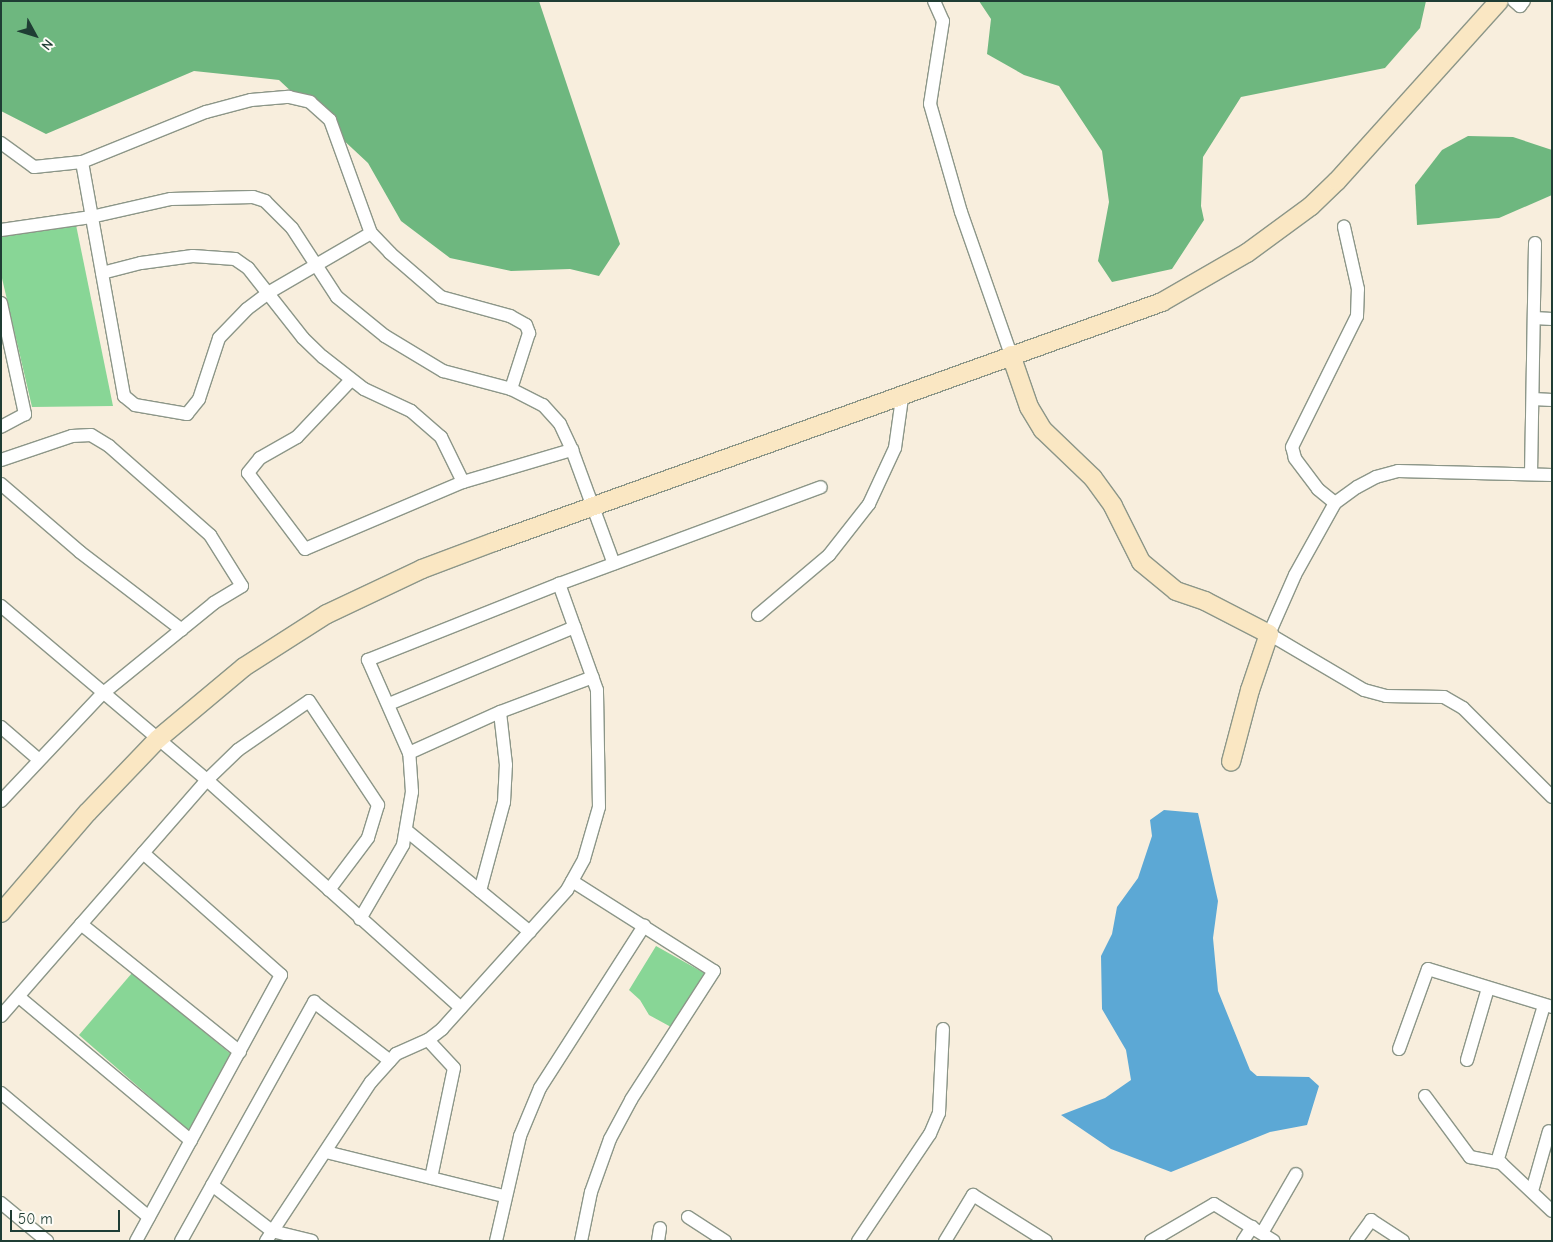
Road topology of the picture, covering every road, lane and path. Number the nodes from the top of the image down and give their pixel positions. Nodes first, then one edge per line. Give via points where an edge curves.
1 (934, 1) edge
2 (1499, 1) edge
3 (1514, 1) edge
4 (1524, 1) edge
5 (1, 143) edge
6 (82, 162) junction
7 (91, 217) junction
8 (1344, 227) dead end
9 (1, 230) edge
10 (371, 233) junction
11 (1535, 243) dead end
12 (316, 266) junction
13 (102, 274) junction
14 (268, 293) junction
15 (1, 303) edge
16 (1534, 318) junction
17 (1552, 319) edge
18 (1011, 356) junction
19 (351, 380) junction
20 (511, 389) junction
21 (902, 398) junction
22 (1533, 399) junction
23 (1552, 400) edge
24 (1, 427) edge
25 (572, 450) junction
26 (1, 460) edge
27 (1532, 474) junction
28 (1552, 474) edge
29 (464, 482) junction
30 (1, 484) edge
31 (821, 487) dead end
32 (1335, 503) junction
33 (592, 506) junction
34 (614, 564) junction
35 (559, 584) junction
36 (1, 606) edge
37 (758, 615) dead end
38 (575, 627) junction
39 (182, 630) junction
40 (1269, 634) junction
41 (593, 677) junction
42 (102, 694) junction
43 (390, 704) junction
44 (500, 712) junction
45 (1, 727) edge
46 (158, 739) junction
47 (409, 753) junction
48 (38, 759) junction
49 (1231, 762) dead end
50 (207, 780) junction
51 (1552, 797) edge
52 (1, 801) edge
53 (407, 831) junction
54 (143, 852) junction
55 (572, 882) junction
56 (329, 890) junction
57 (480, 891) junction
58 (1, 913) edge
59 (360, 919) junction
60 (81, 924) junction
61 (644, 926) junction
62 (530, 932) junction
63 (1488, 988) junction
64 (19, 997) junction
65 (1548, 1006) edge
66 (461, 1008) junction
67 (1, 1016) edge
68 (943, 1029) dead end
69 (428, 1040) junction
70 (1399, 1049) dead end
71 (240, 1052) junction
72 (1467, 1060) dead end
73 (390, 1061) junction
74 (1, 1093) edge
75 (1425, 1096) dead end
76 (1549, 1131) dead end
77 (191, 1141) junction
78 (326, 1152) junction
79 (1497, 1162) junction
80 (1296, 1174) dead end
81 (431, 1178) junction
82 (212, 1185) junction
83 (1532, 1191) junction
84 (504, 1196) junction
85 (1, 1203) edge
86 (1552, 1211) edge
87 (149, 1217) junction
88 (688, 1217) dead end
89 (1257, 1230) junction
90 (268, 1236) edge
91 (47, 1241) edge
92 (136, 1241) edge
93 (181, 1241) edge
94 (312, 1241) edge
95 (496, 1241) edge
96 (580, 1241) edge
97 (725, 1241) edge
98 (858, 1241) edge
99 (945, 1241) edge
100 (1046, 1241) edge
101 (1150, 1241) edge
102 (1244, 1241) edge
103 (1274, 1241) edge
104 (1356, 1241) edge
105 (1403, 1241) edge

1 - 18 street via 943,22 930,104 961,212
2 - 18 street via 1337,181 1278,232 1162,302
3 - 4 street via 1520,6
5 - 6 street via 34,166
6 - 7 street
6 - 10 street via 206,112 251,100 289,97 310,102 330,120
7 - 9 street
7 - 12 street via 171,199 253,197 272,205 283,217
7 - 13 street
8 - 32 street via 1358,289 1357,316 1292,447 1295,458 1318,489
10 - 12 street
10 - 20 street via 441,296 510,316 526,325 529,333
11 - 16 street
12 - 14 street
12 - 20 street via 337,297 385,336 443,371
13 - 14 street via 141,263 227,256 248,268
13 - 14 street via 124,396 135,404 182,416 190,412 198,400 219,338
14 - 19 street via 303,338
15 - 24 street via 25,414
16 - 17 street
16 - 22 street
18 - 21 street
18 - 40 street via 1026,399 1039,422 1093,478 1113,506 1141,562 1176,591 1205,601
19 - 29 street via 411,411 441,437
19 - 29 street via 298,437 260,458 248,473 305,549
20 - 25 street via 543,405 560,424
21 - 33 street
21 - 37 street via 895,448 869,504 829,555
22 - 23 street
22 - 27 street
25 - 29 street
25 - 33 street
26 - 39 street via 72,436 91,435 109,446 210,536 242,586
27 - 28 street
27 - 32 street via 1398,471 1370,480
30 - 39 street via 80,552
31 - 34 street
32 - 40 street via 1295,575
33 - 34 street
33 - 46 street via 422,568 327,614 244,667
34 - 35 street
35 - 38 street
35 - 43 street via 368,660
36 - 42 street
38 - 41 street
38 - 43 street
39 - 42 street
40 - 49 street
40 - 51 street via 1364,690 1386,696 1444,696 1463,708
41 - 44 street
41 - 55 street via 597,690 599,807 594,834
42 - 46 street
42 - 48 street
43 - 47 street
44 - 47 street
44 - 57 street via 506,765 504,802
45 - 48 street
46 - 50 street
46 - 58 street via 88,812
47 - 53 street via 412,792
48 - 52 street
50 - 54 street
50 - 56 street
50 - 56 street via 238,750 309,701 378,805 368,838
53 - 57 street
53 - 59 street via 394,864
54 - 60 street
54 - 71 street via 281,975
55 - 61 street
55 - 62 street
56 - 59 street
57 - 62 street
59 - 66 street
60 - 64 street
60 - 71 street
61 - 84 street via 540,1088 520,1136
61 - 96 street via 714,971 631,1100 610,1139 591,1192
62 - 66 street
63 - 65 street
63 - 70 street via 1428,969
63 - 72 street
64 - 67 street
64 - 77 street
65 - 79 street
66 - 69 street
68 - 98 street via 939,1113 930,1134
69 - 73 street via 396,1054
69 - 81 street via 454,1068
71 - 77 street
73 - 78 street via 371,1082
73 - 82 street via 314,1002
74 - 87 street
75 - 79 street via 1470,1157
76 - 83 street
77 - 87 street
78 - 81 street
78 - 90 street
79 - 83 street
80 - 89 street
81 - 84 street
82 - 90 street
82 - 93 street
83 - 86 street
84 - 95 street
85 - 91 street
87 - 92 street
88 - 97 street
89 - 101 street via 1214,1204
89 - 102 street
89 - 103 street
90 - 94 street
99 - 100 street via 972,1195
104 - 105 street via 1371,1220

